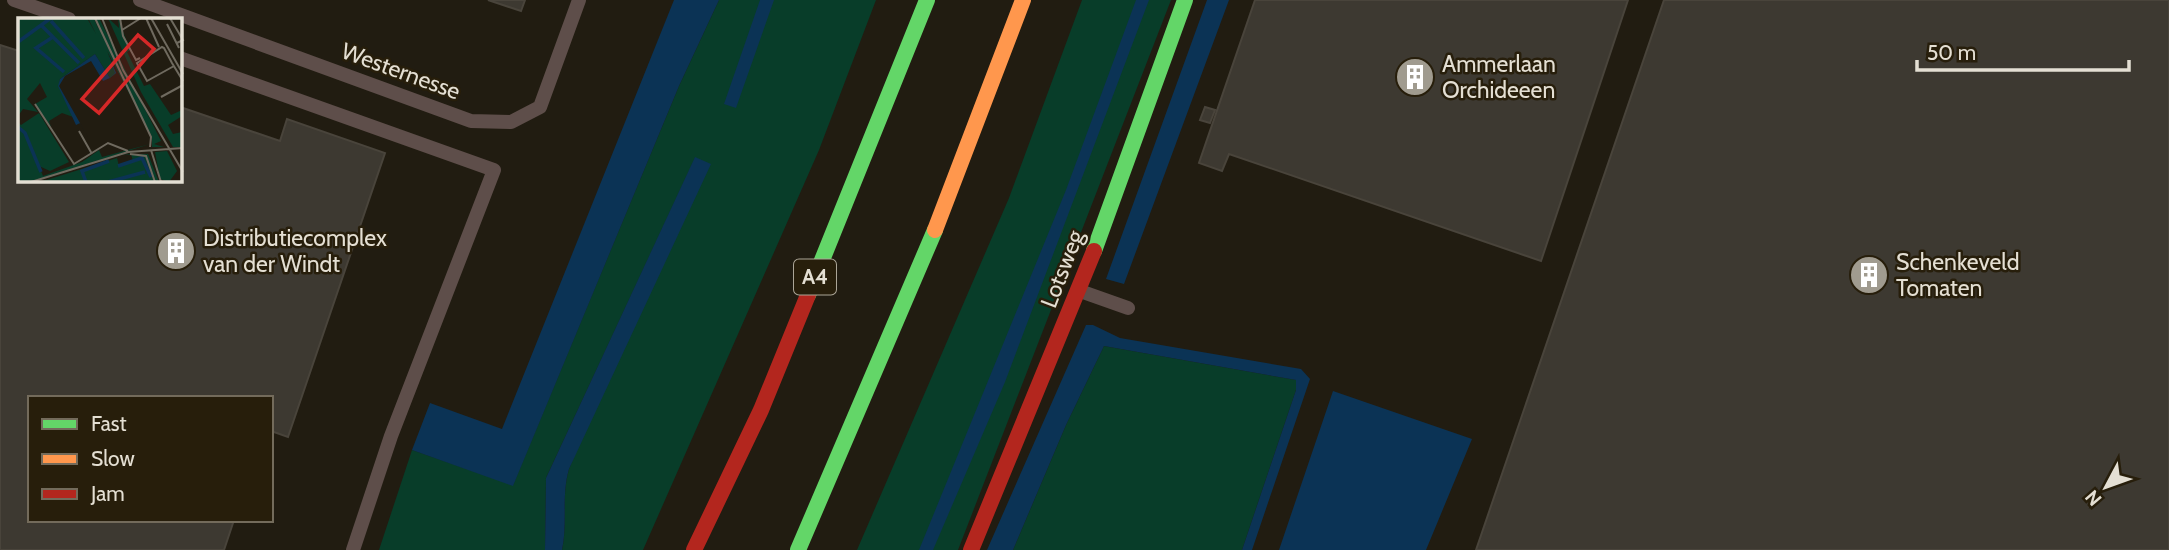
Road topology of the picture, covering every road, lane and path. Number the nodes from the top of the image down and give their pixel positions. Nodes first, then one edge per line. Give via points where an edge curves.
1 (14, 0) edge
2 (140, 0) edge
3 (579, 0) edge
4 (927, 0) edge
5 (1023, 0) edge
6 (1185, 0) edge
7 (66, 18) edge
8 (182, 59) edge
9 (1079, 291) junction
10 (1128, 308) dead end
11 (353, 550) edge
12 (694, 550) edge
13 (799, 550) edge
14 (971, 550) edge

1 - 7 lane
2 - 3 lane, Westernesse via 471,121 511,122 540,107
4 - 12 main road, A4 via 761,410
5 - 13 main road via 923,261
6 - 9 main road, Lotsweg
8 - 11 lane via 494,170 391,436
9 - 10 lane
9 - 14 main road, Lotsweg

